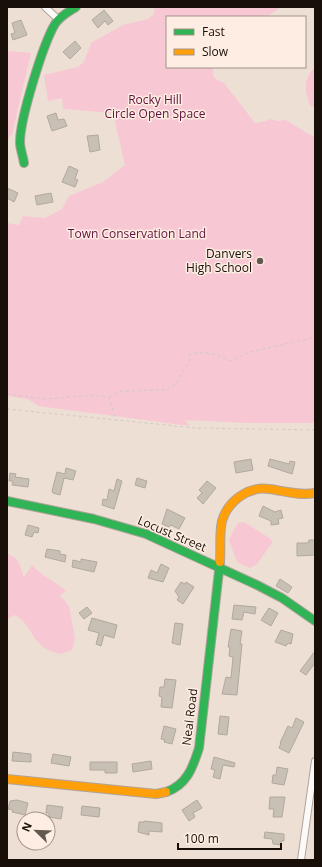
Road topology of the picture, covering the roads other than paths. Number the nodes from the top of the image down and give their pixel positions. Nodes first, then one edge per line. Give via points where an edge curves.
1 (45, 7) edge
2 (76, 7) edge
3 (59, 20) junction
4 (24, 163) dead end
5 (315, 493) edge
6 (7, 501) edge
7 (220, 568) junction
8 (315, 621) edge
9 (315, 761) edge
10 (7, 779) edge
11 (301, 860) edge

1 - 3 street
2 - 3 street
3 - 4 street via 46,42 23,120 20,142
5 - 7 street, Neal Road via 295,495 264,487 255,488 236,499 225,514 219,530
6 - 7 street, Locust Street via 121,526 146,534
7 - 8 street, Locust Street via 282,598
7 - 10 street, Neal Road via 200,740 196,759 183,783 166,793 156,794
9 - 11 street

